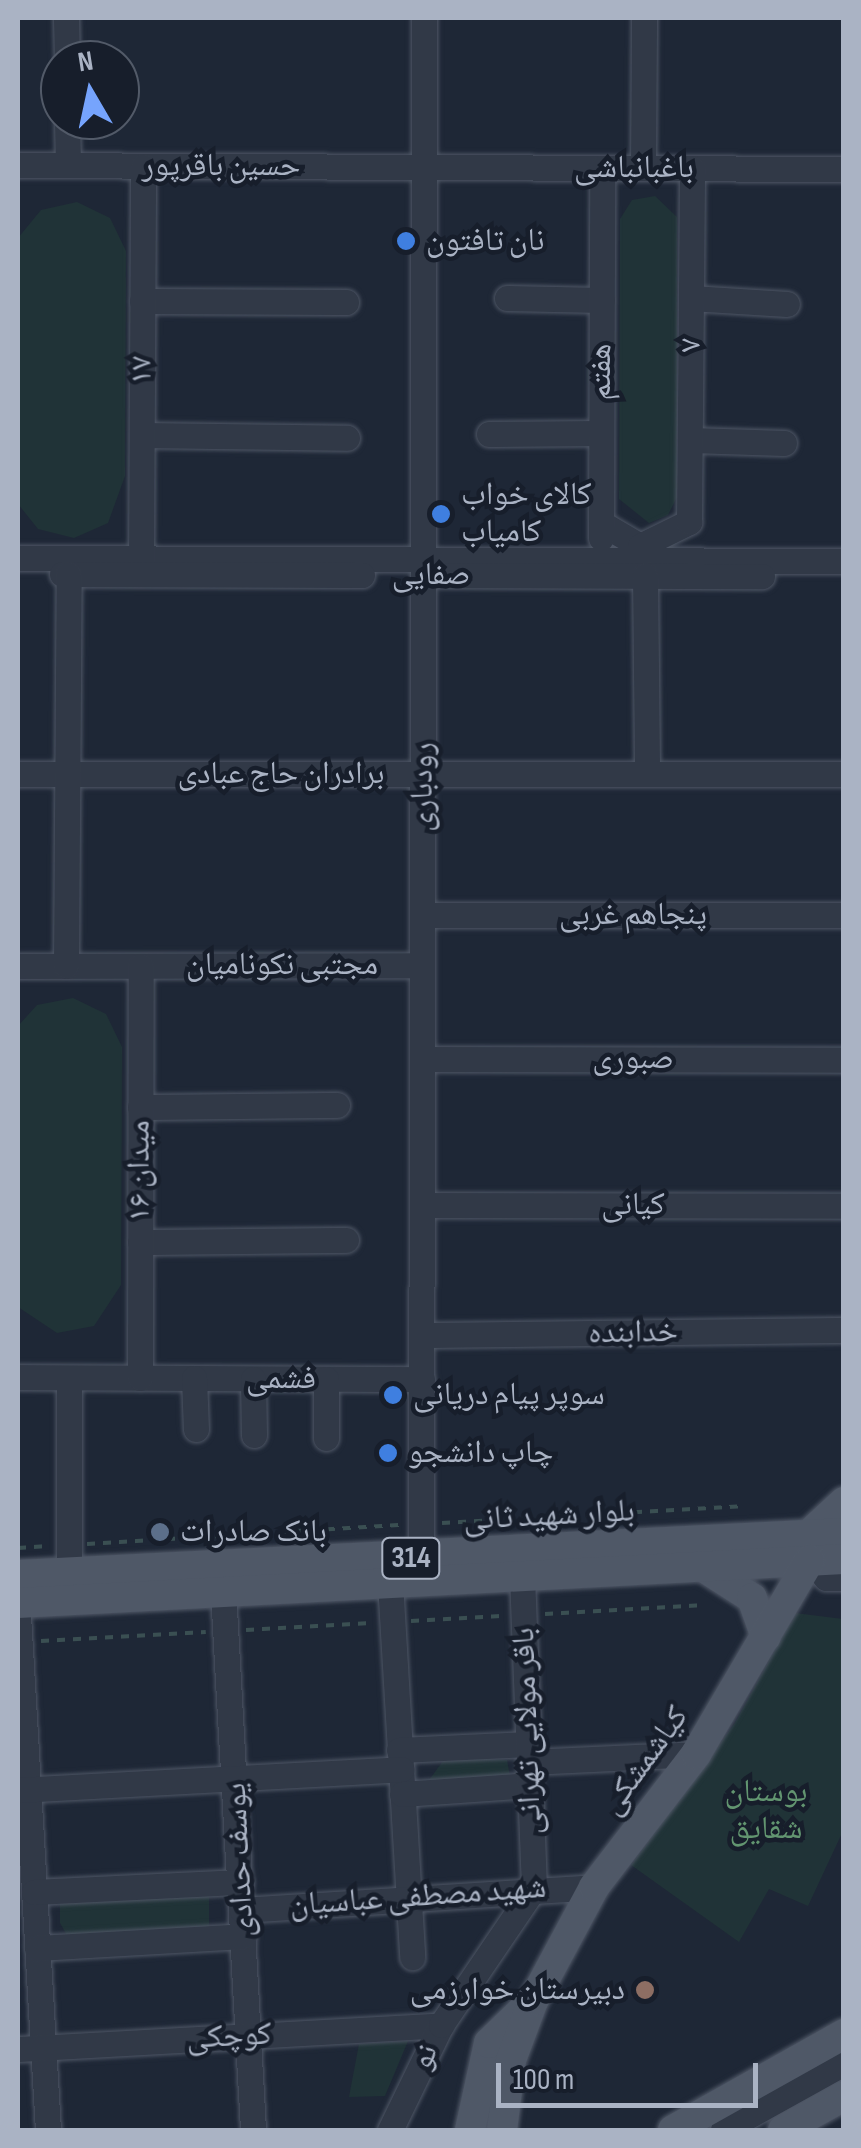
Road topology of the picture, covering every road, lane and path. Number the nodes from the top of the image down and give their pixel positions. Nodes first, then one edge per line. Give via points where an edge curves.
1 (424, 18) edge
2 (644, 18) edge
3 (67, 140) edge
4 (18, 165) edge
5 (68, 166) junction
6 (142, 166) junction
7 (424, 168) junction
8 (602, 168) junction
9 (644, 168) junction
10 (692, 168) junction
11 (844, 168) edge
12 (506, 298) dead end
13 (691, 298) junction
14 (602, 300) junction
15 (142, 301) junction
16 (346, 302) dead end
17 (788, 304) dead end
18 (601, 433) junction
19 (489, 434) dead end
20 (142, 435) junction
21 (347, 438) dead end
22 (690, 440) junction
23 (784, 443) dead end
24 (689, 522) junction
25 (601, 523) junction
26 (18, 558) edge
27 (844, 561) edge
28 (141, 565) junction
29 (423, 566) junction
30 (601, 566) junction
31 (690, 567) junction
32 (18, 574) edge
33 (69, 574) junction
34 (645, 576) junction
35 (844, 576) edge
36 (18, 774) edge
37 (67, 774) junction
38 (423, 774) junction
39 (648, 774) junction
40 (844, 774) edge
41 (844, 914) edge
42 (422, 915) junction
43 (422, 965) junction
44 (18, 966) edge
45 (66, 966) junction
46 (141, 966) junction
47 (422, 1059) junction
48 (844, 1060) edge
49 (337, 1105) dead end
50 (140, 1107) junction
51 (422, 1205) junction
52 (844, 1206) edge
53 (346, 1240) dead end
54 (140, 1242) junction
55 (844, 1330) edge
56 (422, 1335) junction
57 (18, 1377) edge
58 (68, 1378) junction
59 (140, 1378) junction
60 (194, 1378) junction
61 (253, 1378) junction
62 (326, 1379) junction
63 (422, 1380) junction
64 (196, 1429) dead end
65 (254, 1436) dead end
66 (326, 1438) dead end
67 (844, 1502) edge
68 (742, 1506) dead end
69 (421, 1524) junction
70 (844, 1532) edge
71 (18, 1548) edge
72 (808, 1549) junction
73 (69, 1558) junction
74 (421, 1558) junction
75 (844, 1559) edge
76 (702, 1566) junction
77 (18, 1575) edge
78 (522, 1575) junction
79 (844, 1578) edge
80 (174, 1580) junction
81 (390, 1582) junction
82 (223, 1590) junction
83 (18, 1603) edge
84 (706, 1605) dead end
85 (18, 1614) edge
86 (524, 1615) junction
87 (392, 1622) junction
88 (226, 1630) junction
89 (766, 1637) junction
90 (19, 1642) edge
91 (696, 1754) junction
92 (529, 1764) junction
93 (401, 1771) junction
94 (236, 1778) junction
95 (22, 1790) edge
96 (241, 1882) junction
97 (594, 1886) junction
98 (534, 1888) junction
99 (34, 1892) junction
100 (408, 1898) junction
101 (242, 1910) junction
102 (26, 1920) edge
103 (244, 1936) junction
104 (37, 1948) junction
105 (412, 1957) dead end
106 (533, 2001) junction
107 (441, 2026) junction
108 (844, 2034) edge
109 (248, 2036) junction
110 (30, 2048) edge
111 (844, 2063) edge
112 (844, 2074) edge
113 (844, 2096) edge
114 (48, 2130) edge
115 (253, 2130) edge
116 (390, 2130) edge
117 (470, 2130) edge
118 (502, 2130) edge
119 (673, 2130) edge
120 (723, 2130) edge
121 (744, 2130) edge
122 (783, 2130) edge

1 - 7 street, رودباری
2 - 9 street
3 - 5 street
4 - 5 street, حسین باقرپور
5 - 6 street, حسین باقرپور
6 - 7 street, حسین باقرپور
6 - 15 street, ۱۷
7 - 8 street, باغبانباشی
7 - 29 street, رودباری
8 - 9 street, باغبانباشی
8 - 14 street, هفتم
9 - 10 street, باغبانباشی
10 - 11 street, باغبانباشی
10 - 13 street, ۷
12 - 14 street
13 - 17 street
13 - 22 street, ۷
14 - 18 street, هفتم
15 - 16 street
15 - 20 street, ۱۷
18 - 19 street
18 - 25 street, هفتم
20 - 21 street
20 - 28 street, ۱۷
22 - 23 street
22 - 24 street, ۷
24 - 25 street via 640,546
24 - 31 street, ۷
25 - 30 street, هفتم
26 - 28 street
27 - 31 street
28 - 29 street, صفایی
28 - 33 street, صفایی
29 - 30 street, صفایی
29 - 38 street, رودباری
30 - 31 street
30 - 34 street, صفایی
31 - 34 street, صفایی
31 - 35 street, صفایی
32 - 33 street, صفایی
33 - 37 street
34 - 39 street
36 - 37 street, برادران حاج عبادی
37 - 38 street, برادران حاج عبادی
37 - 45 street
38 - 39 street, برادران حاج عبادی
38 - 42 street, رودباری
39 - 40 street, برادران حاج عبادی
41 - 42 street, پنجاهم غربی
42 - 43 street, رودباری
43 - 46 street, مجتبی نکونامیان
43 - 47 street, رودباری
44 - 45 street
45 - 46 street
46 - 50 street, میدان ۱۶
47 - 48 street, صبوری
47 - 51 street, رودباری
49 - 50 street
50 - 54 street, میدان ۱۶
51 - 52 street, کیانی
51 - 56 street, رودباری
53 - 54 street
54 - 59 street, میدان ۱۶
55 - 56 street, خدابنده
56 - 63 street, رودباری
57 - 58 street
58 - 59 street
58 - 73 street
59 - 60 street, فشمی
60 - 61 street, فشمی
60 - 64 street
61 - 62 street, فشمی
61 - 65 street
62 - 63 street, فشمی
62 - 66 street
63 - 69 street, رودباری
67 - 72 main road, کیاشمشکی
68 - 69 path
69 - 73 path
69 - 74 street, رودباری
70 - 72 main road, بلوار شهید ثانی / 314
71 - 73 path
72 - 74 main road, بلوار شهید ثانی / 314
72 - 75 main road, بلوار شهید ثانی / 314
72 - 76 main road, بلوار شهید ثانی / 314
72 - 79 street via 826,1578
72 - 89 main road, کیاشمشکی
73 - 77 main road, بلوار شهید ثانی / 314
73 - 80 main road, بلوار شهید ثانی / 314
74 - 80 main road, بلوار شهید ثانی / 314
76 - 78 main road, بلوار شهید ثانی / 314
76 - 89 main road via 752,1598
78 - 81 main road, بلوار شهید ثانی / 314
78 - 86 street, باقر مولایی تهرانی
80 - 82 main road, بلوار شهید ثانی / 314
80 - 83 main road, بلوار شهید ثانی / 314
81 - 82 main road, بلوار شهید ثانی / 314
81 - 87 street
82 - 88 street, یوسف حدادی
84 - 86 path
85 - 90 street
86 - 87 path
86 - 92 street, باقر مولایی تهرانی
87 - 88 path
87 - 93 street
88 - 90 path
88 - 94 street, یوسف حدادی
89 - 91 main road, کیاشمشکی
90 - 95 street
91 - 92 street
91 - 97 main road, کیاشمشکی
92 - 93 street
92 - 93 street
92 - 98 street, باقر مولایی تهرانی
93 - 94 street
93 - 100 street
94 - 95 street
94 - 96 street, یوسف حدادی
95 - 99 street
96 - 99 street
96 - 101 street, یوسف حدادی
97 - 98 street, شهید مصطفی عباسیان
97 - 106 main road, کیاشمشکی
98 - 100 street, شهید مصطفی عباسیان
98 - 107 street, نو
99 - 102 street
100 - 101 street, شهید مصطفی عباسیان
100 - 105 street
101 - 103 street, یوسف حدادی
102 - 104 street
103 - 104 street
103 - 109 street, یوسف حدادی
104 - 110 street
106 - 117 main road, کیاشمشکی via 490,2044
106 - 118 main road, کیاشمشکی via 511,2060
107 - 109 street, کوچکی
107 - 116 street, نو
108 - 119 main road
109 - 110 street, کوچکی
109 - 115 street, یوسف حدادی
110 - 114 street
111 - 120 street
112 - 121 street
113 - 122 main road

